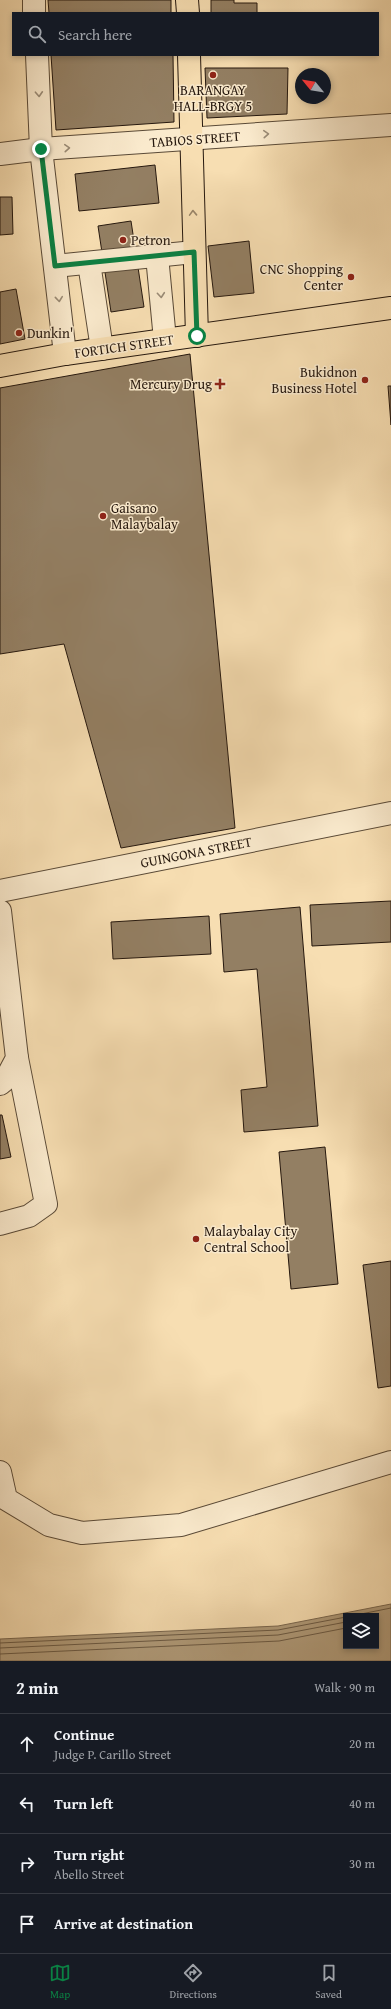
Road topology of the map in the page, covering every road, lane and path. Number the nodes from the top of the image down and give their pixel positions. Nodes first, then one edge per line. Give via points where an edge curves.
1 (34, 0) edge
2 (187, 0) edge
3 (34, 12) edge
4 (188, 12) edge
5 (36, 56) edge
6 (189, 56) edge
7 (391, 125) edge
8 (192, 139) junction
9 (41, 149) junction
10 (0, 154) edge
11 (194, 252) junction
12 (157, 256) junction
13 (89, 263) junction
14 (55, 266) junction
15 (391, 308) edge
16 (197, 336) junction
17 (165, 340) junction
18 (102, 349) junction
19 (65, 354) junction
20 (0, 366) edge
21 (391, 813) edge
22 (0, 891) edge
23 (0, 910) edge
24 (17, 1058) junction
25 (0, 1084) edge
26 (0, 1224) edge
27 (391, 1462) edge
28 (0, 1472) edge

1 - 3 street
2 - 4 main road
5 -> 9 street
6 - 8 main road
8 -> 7 street, TABIOS STREET
9 -> 8 street, TABIOS STREET
11 -> 8 main road
9 - 10 street, TABIOS STREET
9 - 14 street
11 - 12 street
11 - 16 main road
12 - 13 street
12 -> 17 street
13 - 14 street
13 - 18 street
14 -> 19 street
15 - 16 main road, FORTICH STREET
16 - 17 main road, FORTICH STREET
17 - 18 main road, FORTICH STREET
18 - 19 main road, FORTICH STREET
19 - 20 main road, FORTICH STREET
21 - 22 street, GUINGONA STREET
23 - 24 street
24 - 25 street via 6,1079
24 - 26 street via 46,1204 29,1216
27 - 28 street via 181,1524 82,1533 49,1525 6,1499

